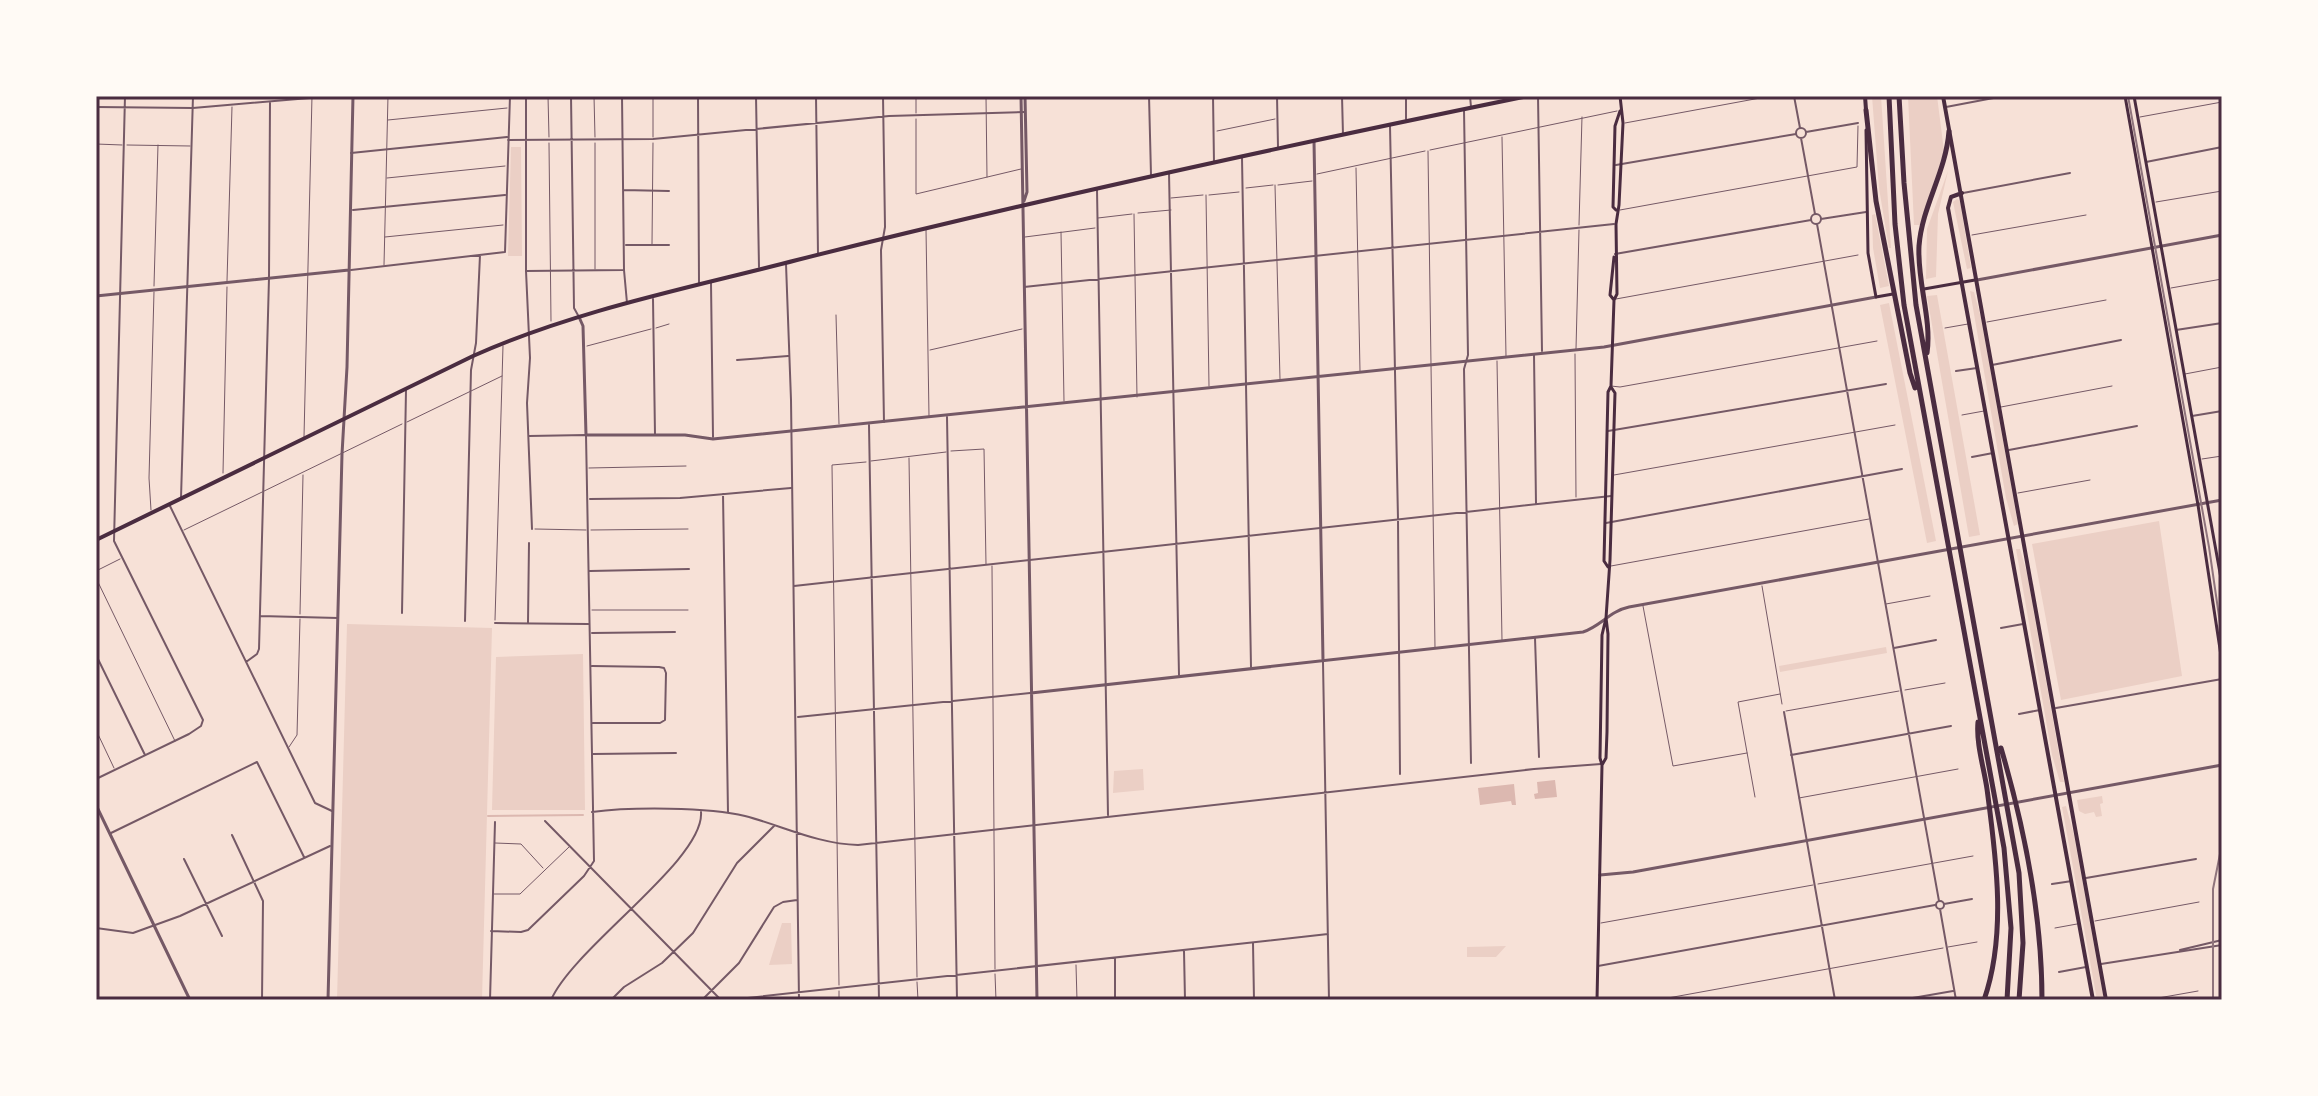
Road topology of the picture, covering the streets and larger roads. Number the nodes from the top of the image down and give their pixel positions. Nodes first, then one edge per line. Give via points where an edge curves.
1 (125, 96) edge
2 (193, 96) edge
3 (333, 96) edge
4 (353, 96) edge
5 (510, 96) edge
6 (526, 96) edge
7 (571, 96) edge
8 (622, 96) edge
9 (698, 96) edge
10 (756, 96) edge
11 (816, 96) edge
12 (883, 96) edge
13 (1023, 96) edge
14 (1149, 96) edge
15 (1213, 96) edge
16 (1277, 96) edge
17 (1342, 96) edge
18 (1406, 96) edge
19 (1470, 96) edge
20 (1528, 96) edge
21 (1538, 96) edge
22 (1620, 96) edge
23 (1794, 96) edge
24 (1865, 96) edge
25 (1889, 96) edge
26 (1899, 96) edge
27 (1943, 96) edge
28 (2004, 96) edge
29 (2125, 96) edge
30 (2134, 96) edge
31 (312, 97) edge
32 (270, 102) junction
33 (96, 107) edge
34 (1471, 107) junction
35 (1945, 107) junction
36 (193, 108) junction
37 (1464, 108) junction
38 (125, 109) junction
39 (1866, 110) junction
40 (1620, 111) junction
41 (1023, 112) junction
42 (883, 117) junction
43 (1406, 122) junction
44 (1858, 123) road end
45 (816, 124) junction
46 (1390, 125) junction
47 (1800, 128) junction
48 (757, 130) junction
49 (1949, 131) junction
50 (1806, 132) junction
51 (1796, 134) junction
52 (1343, 135) junction
53 (698, 136) junction
54 (508, 138) junction
55 (623, 138) junction
56 (1801, 138) junction
57 (572, 139) junction
58 (526, 140) junction
59 (1314, 141) junction
60 (2222, 147) edge
61 (1278, 149) junction
62 (351, 153) junction
63 (1242, 157) junction
64 (2146, 162) junction
65 (1214, 163) junction
66 (1621, 165) junction
67 (1614, 166) junction
68 (1169, 172) junction
69 (2070, 173) dead end
70 (1151, 176) junction
71 (1097, 187) junction
72 (623, 190) junction
73 (669, 191) dead end
74 (1962, 193) junction
75 (507, 195) junction
76 (1023, 204) junction
77 (350, 210) junction
78 (1616, 211) junction
79 (1867, 212) junction
80 (1815, 214) junction
81 (1821, 219) junction
82 (1811, 220) junction
83 (1616, 224) junction
84 (1817, 224) junction
85 (1540, 231) junction
86 (2222, 235) edge
87 (882, 238) junction
88 (1467, 239) junction
89 (624, 245) junction
90 (669, 245) dead end
91 (2161, 246) junction
92 (1393, 247) junction
93 (2152, 248) junction
94 (1615, 254) junction
95 (480, 255) junction
96 (818, 255) junction
97 (1317, 255) junction
98 (786, 263) junction
99 (1244, 263) junction
100 (349, 270) junction
101 (573, 270) junction
102 (624, 270) junction
103 (759, 270) junction
104 (526, 271) junction
105 (1171, 271) junction
106 (269, 278) junction
107 (1099, 279) junction
108 (1977, 280) junction
109 (711, 282) junction
110 (1963, 282) junction
111 (699, 285) junction
112 (187, 287) junction
113 (1024, 287) junction
114 (120, 294) junction
115 (96, 296) edge
116 (653, 297) junction
117 (1876, 297) junction
118 (628, 305) junction
119 (1831, 305) junction
120 (579, 317) junction
121 (2222, 323) edge
122 (2176, 330) junction
123 (528, 334) junction
124 (2121, 340) dead end
125 (1613, 345) junction
126 (1542, 353) junction
127 (1534, 354) junction
128 (473, 356) junction
129 (790, 356) junction
130 (1927, 357) junction
131 (737, 360) dead end
132 (1467, 362) junction
133 (1992, 365) junction
134 (1979, 368) junction
135 (1395, 369) junction
136 (1956, 371) dead end
137 (1318, 377) junction
138 (1886, 384) dead end
139 (1246, 385) junction
140 (1611, 386) junction
141 (406, 389) junction
142 (1847, 390) junction
143 (1173, 393) junction
144 (1919, 398) junction
145 (1101, 400) junction
146 (1025, 408) junction
147 (2222, 411) edge
148 (947, 416) junction
149 (2192, 416) junction
150 (344, 419) junction
151 (884, 422) junction
152 (869, 424) junction
153 (2137, 426) dead end
154 (1614, 431) junction
155 (791, 432) junction
156 (1607, 432) junction
157 (586, 435) junction
158 (655, 435) junction
159 (529, 436) junction
160 (713, 439) junction
161 (2008, 451) junction
162 (1994, 453) junction
163 (1972, 457) dead end
164 (264, 458) junction
165 (1902, 469) dead end
166 (1863, 476) junction
167 (792, 487) junction
168 (723, 494) junction
169 (1606, 496) junction
170 (1612, 496) junction
171 (181, 498) junction
172 (588, 499) junction
173 (2222, 500) edge
174 (169, 503) junction
175 (2207, 503) junction
176 (1536, 504) junction
177 (2198, 505) junction
178 (1466, 511) junction
179 (1398, 519) junction
180 (1608, 523) junction
181 (1321, 527) junction
182 (532, 529) road end
183 (113, 531) junction
184 (1248, 535) junction
185 (2022, 536) junction
186 (2009, 539) junction
187 (96, 540) edge
188 (529, 543) dead end
189 (1176, 543) junction
190 (1103, 551) junction
191 (1029, 559) junction
192 (1878, 561) junction
193 (950, 567) junction
194 (689, 569) dead end
195 (589, 571) junction
196 (872, 577) junction
197 (2222, 584) edge
198 (794, 586) junction
199 (402, 613) dead end
200 (260, 616) junction
201 (339, 618) junction
202 (1606, 618) junction
203 (465, 621) dead end
204 (528, 623) junction
205 (495, 624) road end
206 (590, 624) junction
207 (2024, 624) junction
208 (2001, 628) dead end
209 (675, 632) dead end
210 (590, 633) junction
211 (1535, 637) junction
212 (1936, 640) dead end
213 (1469, 644) junction
214 (1894, 648) junction
215 (1400, 652) junction
216 (96, 655) edge
217 (1323, 660) junction
218 (246, 662) junction
219 (2222, 662) edge
220 (590, 666) junction
221 (1251, 668) junction
222 (1179, 676) junction
223 (2222, 679) edge
224 (1105, 685) junction
225 (1601, 692) junction
226 (1608, 692) junction
227 (1031, 693) junction
228 (952, 701) junction
229 (2055, 708) junction
230 (2041, 710) junction
231 (874, 711) junction
232 (1784, 712) road end
233 (1978, 713) junction
234 (2019, 714) dead end
235 (797, 717) junction
236 (592, 723) junction
237 (1601, 724) junction
238 (1993, 724) junction
239 (1607, 725) junction
240 (1951, 726) dead end
241 (1909, 733) junction
242 (676, 753) dead end
243 (592, 754) junction
244 (1791, 755) junction
245 (145, 756) junction
246 (1539, 757) dead end
247 (1471, 763) dead end
248 (1602, 765) junction
249 (2222, 765) edge
250 (1400, 774) dead end
251 (96, 779) edge
252 (1325, 793) junction
253 (2069, 793) junction
254 (2057, 796) junction
255 (96, 805) edge
256 (332, 811) junction
257 (700, 811) junction
258 (592, 812) junction
259 (728, 813) junction
260 (1108, 816) junction
261 (1925, 820) junction
262 (545, 821) dead end
263 (495, 822) dead end
264 (775, 825) junction
265 (1034, 825) junction
266 (797, 833) junction
267 (110, 834) junction
268 (232, 835) dead end
269 (954, 835) junction
270 (1806, 841) junction
271 (875, 844) junction
272 (331, 846) junction
273 (304, 857) junction
274 (184, 859) dead end
275 (2196, 859) dead end
276 (590, 869) junction
277 (1600, 875) junction
278 (2085, 878) junction
279 (254, 881) junction
280 (2073, 881) junction
281 (2052, 884) dead end
282 (1972, 899) dead end
283 (798, 900) junction
284 (1939, 901) junction
285 (206, 903) junction
286 (1944, 904) junction
287 (1935, 905) junction
288 (630, 909) junction
289 (1940, 909) junction
290 (154, 924) junction
291 (1822, 926) junction
292 (96, 928) edge
293 (491, 931) junction
294 (1328, 934) junction
295 (222, 936) dead end
296 (2222, 940) edge
297 (1253, 942) junction
298 (2222, 945) edge
299 (1184, 950) junction
300 (673, 952) junction
301 (2167, 953) junction
302 (1115, 958) junction
303 (2100, 964) junction
304 (1036, 966) junction
305 (1598, 966) junction
306 (2088, 967) junction
307 (2059, 972) dead end
308 (956, 975) junction
309 (878, 984) junction
310 (1954, 990) junction
311 (711, 991) junction
312 (799, 992) junction
313 (190, 1000) edge
314 (262, 1000) edge
315 (328, 1000) edge
316 (490, 1000) edge
317 (551, 1000) edge
318 (611, 1000) edge
319 (702, 1000) edge
320 (721, 1000) edge
321 (729, 1000) edge
322 (799, 1000) edge
323 (879, 1000) edge
324 (957, 1000) edge
325 (1037, 1000) edge
326 (1115, 1000) edge
327 (1185, 1000) edge
328 (1254, 1000) edge
329 (1329, 1000) edge
330 (1597, 1000) edge
331 (1835, 1000) edge
332 (1901, 1000) edge
333 (1956, 1000) edge
334 (1984, 1000) edge
335 (2007, 1000) edge
336 (2019, 1000) edge
337 (2042, 1000) edge
338 (2093, 1000) edge
339 (2106, 1000) edge

1 - 38 street
2 - 36 street
3 - 31 street
4 - 62 street
5 - 54 street
6 - 58 street
7 - 57 street
8 - 55 street
9 - 53 street
10 - 48 street
11 - 45 street
12 - 42 street
13 - 41 street
14 - 70 street
15 - 65 street
16 - 61 street
17 - 52 street
18 - 43 street
19 - 34 street
20 - 34 main road
21 - 85 street
22 - 40 main road
23 - 47 street
24 - 39 main road
25 - 144 highway via 1895,224
26 - 130 highway via 1910,258
27 - 35 main road
28 - 35 street
29 - 93 main road
30 - 64 main road
31 - 32 street
32 - 36 street
32 - 106 street
33 - 38 street
34 - 37 main road
35 - 49 main road
36 - 38 street
36 - 112 street
37 - 43 main road
37 - 88 street
38 - 114 street
39 - 79 main road
39 - 144 highway via 1876,201
40 - 66 main road
40 - 67 main road
41 - 42 street
41 - 76 street
41 - 76 street
42 - 45 street
42 - 87 street
43 - 46 main road
44 - 50 street
45 - 48 street
45 - 96 street
46 - 52 main road
46 - 92 street
47 - 50 street
47 - 51 street
48 - 53 street
48 - 103 street
49 - 74 main road
49 - 130 highway via 1919,247
50 - 56 street
51 - 56 street
51 - 66 street
52 - 59 main road
53 - 55 street
53 - 111 street
54 - 58 street
54 - 62 street
54 - 75 street
55 - 57 street
55 - 72 street
56 - 80 street
57 - 58 street
57 - 101 street
58 - 104 street
59 - 61 main road
59 - 97 street
60 - 64 street
61 - 63 main road
62 - 77 street
63 - 65 main road
63 - 99 street
64 - 91 main road
65 - 68 main road
66 - 67 street
66 - 78 main road
67 - 78 main road
68 - 70 main road
68 - 105 street
69 - 74 street
70 - 71 main road
71 - 76 main road
71 - 107 street
72 - 73 street
72 - 89 street
74 - 108 main road
74 - 110 main road via 1951,197 1948,208
75 - 77 street
75 - 95 street via 505,252
76 - 87 main road
76 - 113 street
77 - 100 street
78 - 83 main road
79 - 81 street
79 - 117 main road
80 - 81 street
80 - 82 street
81 - 84 street
82 - 84 street
82 - 94 street
83 - 85 street
83 - 94 main road
84 - 119 street
85 - 88 street
85 - 126 street
86 - 91 street
87 - 96 main road
87 - 151 street
88 - 92 street
88 - 132 street
89 - 90 street
89 - 102 street
91 - 93 street
91 - 122 main road
92 - 97 street
92 - 135 street
93 - 108 street
93 - 177 main road
94 - 125 main road
95 - 100 street
95 - 128 street
96 - 98 main road
97 - 99 street
97 - 137 street
98 - 103 main road
98 - 129 street
99 - 105 street
99 - 139 street
100 - 106 street
100 - 150 street
101 - 102 street
101 - 104 street
101 - 120 street
102 - 118 street
103 - 109 main road
104 - 123 street
105 - 107 street
105 - 143 street
106 - 112 street
106 - 164 street
107 - 113 street
107 - 145 street
108 - 110 main road
108 - 133 main road
109 - 111 main road
109 - 160 street
110 - 117 main road
110 - 134 main road
111 - 116 main road
112 - 114 street
112 - 171 street
113 - 146 street
114 - 115 street
114 - 183 street
116 - 118 main road
116 - 158 street
117 - 119 street
118 - 120 main road
119 - 125 street
119 - 142 street
120 - 123 main road
120 - 157 street
121 - 122 street
122 - 149 main road
123 - 128 main road
123 - 159 street
124 - 133 street
125 - 126 street
125 - 140 main road
126 - 127 street
127 - 132 street
127 - 176 street
128 - 141 main road
128 - 203 street
129 - 131 street
129 - 155 street
130 - 238 highway
132 - 135 street
132 - 178 street
133 - 161 main road
134 - 136 street
134 - 162 main road
135 - 137 street
135 - 179 street
137 - 139 street
137 - 181 street
138 - 142 street
139 - 143 street
139 - 184 street
140 - 154 main road
140 - 156 main road
141 - 150 main road
141 - 199 street
142 - 154 street
142 - 166 street
143 - 145 street
143 - 189 street
144 - 233 highway
145 - 146 street
145 - 190 street
146 - 148 street
146 - 191 street
147 - 149 street
148 - 151 street
148 - 193 street
149 - 175 main road
150 - 164 main road
150 - 201 street
151 - 152 street
152 - 155 street
152 - 196 street
153 - 161 street
154 - 156 street
154 - 170 main road
155 - 160 street
155 - 167 street
156 - 169 main road
157 - 158 street
157 - 159 street
157 - 172 street
158 - 160 street
159 - 182 street
161 - 185 main road
162 - 163 street
162 - 186 main road
164 - 171 main road
164 - 200 street
165 - 166 street
166 - 180 street
166 - 192 street
167 - 168 street
167 - 198 street
168 - 172 street
168 - 259 street
169 - 170 street
169 - 176 street
169 - 180 main road
170 - 180 main road
171 - 174 main road
172 - 195 street
173 - 175 street
174 - 183 main road
174 - 218 street
175 - 177 street
175 - 197 main road
176 - 178 street
177 - 185 street
177 - 219 main road
178 - 179 street
178 - 213 street
179 - 181 street
179 - 215 street
180 - 202 main road
181 - 184 street
181 - 217 street
183 - 187 main road
183 - 245 street via 203,720 201,726
184 - 189 street
184 - 221 street
185 - 186 street
185 - 229 main road
186 - 192 street
186 - 207 main road
188 - 204 street
189 - 190 street
189 - 222 street
190 - 191 street
190 - 224 street
191 - 193 street
191 - 227 street
192 - 202 street via 1614,610
192 - 214 street
193 - 196 street
193 - 228 street
194 - 195 street
195 - 206 street
196 - 198 street
196 - 231 street
198 - 235 street
200 - 201 street
200 - 218 street via 259,649
201 - 256 street
202 - 211 street via 1583,632
202 - 225 main road
202 - 226 main road
204 - 205 street
204 - 206 street
206 - 210 street
207 - 208 street
207 - 230 main road
209 - 210 street
210 - 220 street
211 - 213 street
211 - 246 street
212 - 214 street
213 - 215 street
213 - 247 street
214 - 241 street
215 - 217 street
215 - 250 street
216 - 245 street
217 - 221 street
217 - 252 street
218 - 256 street via 315,803
220 - 236 street
220 - 236 street via 664,668 666,696 665,720 660,723
221 - 222 street
222 - 224 street
223 - 229 street
224 - 227 street
224 - 260 street
225 - 226 main road
225 - 237 main road
226 - 239 main road
227 - 228 street
227 - 265 street
228 - 231 street
228 - 269 street
229 - 253 main road
230 - 234 street
230 - 254 main road
231 - 235 street
231 - 271 street
232 - 244 street
233 - 334 highway via 1996,891 1995,956
233 - 335 highway via 2010,897
235 - 266 street
236 - 243 street
237 - 239 main road
237 - 248 main road
238 - 336 highway via 2019,873
238 - 337 highway via 2030,871
239 - 248 main road
240 - 241 street
241 - 244 street
241 - 261 street
242 - 243 street
243 - 258 street
244 - 270 street
245 - 251 street
248 - 252 street
248 - 277 main road
249 - 253 street
252 - 260 street
252 - 294 street
253 - 254 street
253 - 278 main road
254 - 261 street
254 - 280 main road
255 - 267 street
256 - 272 street
257 - 258 street
257 - 259 street
257 - 288 street via 700,828 672,867
258 - 276 street
259 - 264 street
260 - 265 street
261 - 270 street
261 - 284 street
262 - 276 street
263 - 293 street
264 - 266 street
264 - 300 street via 746,851 698,926
265 - 269 street
265 - 304 street
266 - 271 street via 836,844
266 - 283 street
267 - 273 street via 257,762
267 - 290 street
268 - 279 street
269 - 271 street
269 - 308 street
270 - 277 street
270 - 291 street
271 - 309 street
272 - 273 street
272 - 315 street
273 - 279 street
274 - 285 street
275 - 278 street
276 - 288 street
276 - 293 street via 528,930
277 - 305 main road
278 - 303 main road
279 - 285 street
279 - 314 street via 264,909
280 - 281 street
280 - 306 main road
282 - 286 street
283 - 311 street via 774,907 739,963
283 - 312 street
284 - 286 street
284 - 287 street
285 - 290 street
285 - 295 street
286 - 289 street
287 - 289 street
287 - 291 street
288 - 300 street
288 - 317 street via 567,972
289 - 310 street
290 - 292 street via 133,933
290 - 313 street
291 - 305 street
291 - 331 street
293 - 316 street
294 - 297 street
294 - 329 street
296 - 301 street
297 - 299 street
297 - 328 street
298 - 301 street
299 - 302 street
299 - 327 street
300 - 311 street
300 - 318 street
301 - 303 street
302 - 304 street
302 - 326 street
303 - 339 main road
304 - 308 street
304 - 325 street
305 - 330 main road
306 - 307 street
306 - 338 main road
308 - 309 street
308 - 324 street
309 - 312 street
309 - 323 street
310 - 332 street
310 - 333 street
311 - 319 street
311 - 320 street
312 - 321 street
312 - 322 street

